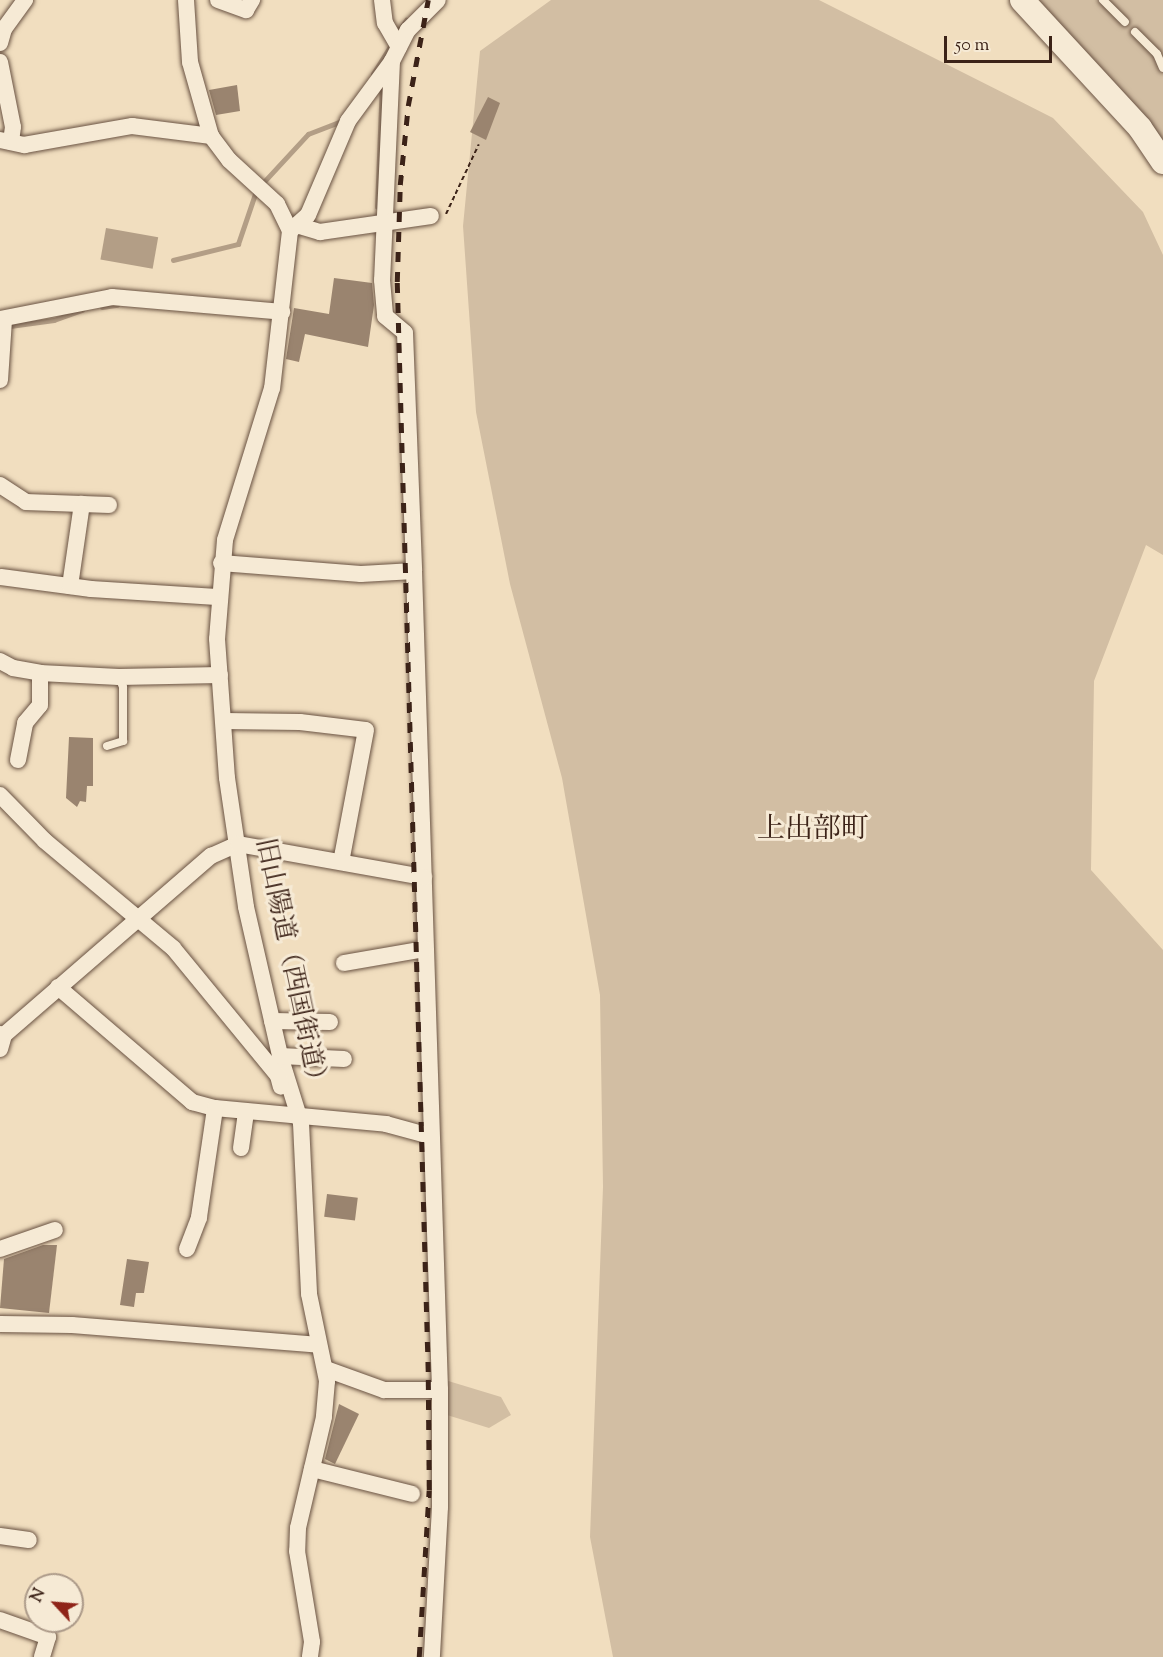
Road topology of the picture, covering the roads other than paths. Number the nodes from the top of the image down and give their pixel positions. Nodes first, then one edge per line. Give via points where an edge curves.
1 (25, 0) edge
2 (186, 0) edge
3 (218, 0) edge
4 (252, 0) edge
5 (382, 0) edge
6 (418, 0) edge
7 (438, 0) edge
8 (1022, 0) edge
9 (1103, 0) edge
10 (1125, 22) dead end
11 (414, 23) junction
12 (1135, 32) dead end
13 (0, 43) edge
14 (394, 47) junction
15 (0, 62) edge
16 (1163, 68) edge
17 (211, 136) junction
18 (5, 141) edge
19 (1163, 162) edge
20 (431, 216) dead end
21 (383, 223) junction
22 (295, 228) junction
23 (282, 312) junction
24 (2, 319) edge
25 (0, 380) edge
26 (0, 485) edge
27 (82, 504) junction
28 (110, 505) dead end
29 (221, 563) junction
30 (414, 571) junction
31 (1, 577) edge
32 (70, 586) junction
33 (217, 597) junction
34 (0, 661) edge
35 (40, 673) junction
36 (220, 675) junction
37 (119, 677) junction
38 (224, 721) junction
39 (107, 746) dead end
40 (18, 760) dead end
41 (0, 795) edge
42 (238, 844) junction
43 (341, 862) junction
44 (424, 877) junction
45 (139, 920) junction
46 (425, 949) junction
47 (344, 963) dead end
48 (58, 987) junction
49 (272, 1022) junction
50 (330, 1022) dead end
51 (1, 1039) edge
52 (280, 1056) junction
53 (344, 1059) dead end
54 (215, 1108) junction
55 (246, 1111) junction
56 (298, 1115) junction
57 (430, 1136) junction
58 (241, 1148) dead end
59 (55, 1230) dead end
60 (0, 1249) edge
61 (187, 1249) dead end
62 (0, 1324) edge
63 (319, 1345) junction
64 (326, 1369) junction
65 (440, 1390) junction
66 (312, 1469) junction
67 (412, 1494) dead end
68 (0, 1536) edge
69 (29, 1540) dead end
70 (0, 1620) edge
71 (42, 1657) edge
72 (310, 1657) edge
73 (432, 1657) edge

1 - 13 street via 4,29
2 - 17 street via 184,29 189,62
3 - 4 street via 246,10
5 - 14 street
6 - 11 street
7 - 11 street
8 - 19 main road via 1140,128
9 - 10 lane
11 - 14 street
12 - 16 lane via 1157,54
14 - 21 street
14 - 22 street via 348,121 314,204
15 - 18 street via 13,127
17 - 18 street via 132,126 24,145
17 - 22 street
20 - 21 street
21 - 22 street via 320,232
21 - 30 street via 383,309 389,321 405,333
22 - 23 street, 旧山陽道（西国街道）
23 - 24 street via 112,297
23 - 29 street, 旧山陽道（西国街道） via 272,388 231,512
24 - 25 street
26 - 27 street via 26,502
27 - 28 street
27 - 32 street
29 - 30 street via 362,574
29 - 33 street, 旧山陽道（西国街道）
30 - 44 street
31 - 32 street
32 - 33 street
33 - 36 street, 旧山陽道（西国街道）
34 - 35 street
35 - 37 street
35 - 40 street via 40,705 25,723
36 - 37 street
36 - 38 street, 旧山陽道（西国街道）
37 - 39 lane via 123,687 123,741
38 - 42 street, 旧山陽道（西国街道）
38 - 43 street via 300,722 366,730
41 - 45 street via 45,841
42 - 43 street
42 - 45 street via 211,855
42 - 49 street, 旧山陽道（西国街道） via 246,907
43 - 44 street
44 - 46 street
45 - 48 street
45 - 56 street via 172,948 278,1076 286,1104
46 - 47 street
46 - 57 street
48 - 51 street
48 - 54 street via 181,1095
49 - 50 street
49 - 52 street, 旧山陽道（西国街道）
52 - 53 street
52 - 56 street, 旧山陽道（西国街道）
54 - 55 street
54 - 61 street via 199,1217
55 - 56 street
55 - 58 street
56 - 57 street via 386,1124
56 - 63 street, 旧山陽道（西国街道） via 309,1294
57 - 65 street
59 - 60 street
62 - 63 street via 72,1325
63 - 64 street, 旧山陽道（西国街道）
64 - 65 street via 384,1390
64 - 66 street, 旧山陽道（西国街道） via 327,1397
65 - 73 street via 440,1507
66 - 67 street
66 - 72 street, 旧山陽道（西国街道） via 297,1551 312,1642
68 - 69 street
70 - 71 street via 48,1637

